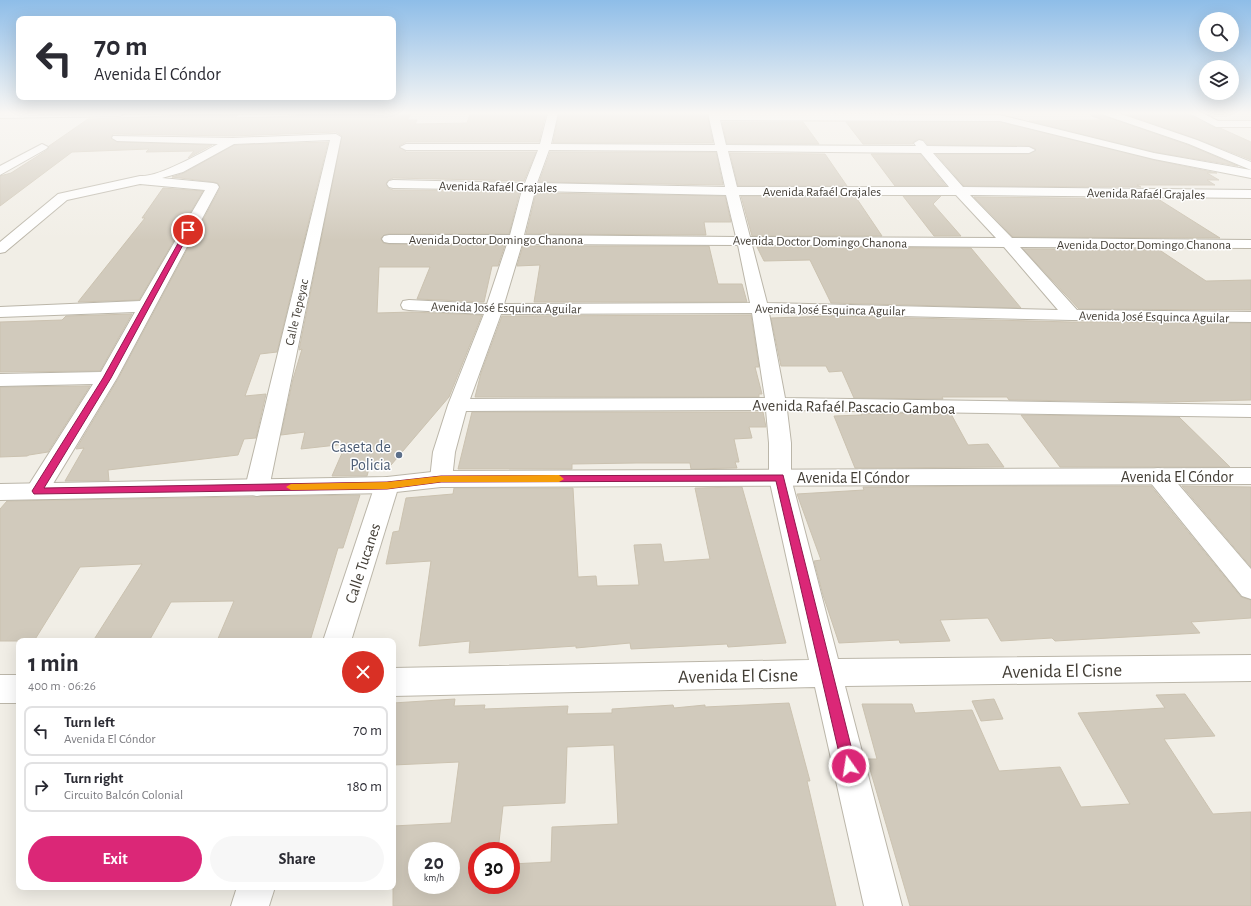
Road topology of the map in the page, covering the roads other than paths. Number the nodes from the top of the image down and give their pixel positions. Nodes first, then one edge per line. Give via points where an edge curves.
1 (28, 155) edge
2 (205, 155) edge
3 (332, 155) edge
4 (542, 155) edge
5 (723, 155) edge
6 (930, 155) edge
7 (1153, 155) edge
8 (1225, 155) edge
9 (1251, 166) edge
10 (0, 171) edge
11 (1251, 174) edge
12 (140, 180) junction
13 (393, 184) dead end
14 (530, 186) junction
15 (731, 191) junction
16 (959, 191) junction
17 (1251, 194) edge
18 (390, 239) dead end
19 (516, 239) junction
20 (745, 240) junction
21 (1009, 244) junction
22 (1251, 244) edge
23 (0, 249) edge
24 (409, 305) dead end
25 (146, 306) junction
26 (760, 308) junction
27 (494, 309) junction
28 (0, 312) edge
29 (1072, 315) junction
30 (1251, 317) edge
31 (107, 378) junction
32 (0, 380) edge
33 (776, 404) junction
34 (458, 405) junction
35 (1251, 411) edge
36 (1158, 476) junction
37 (1251, 476) edge
38 (780, 478) junction
39 (441, 479) junction
40 (387, 485) junction
41 (257, 488) junction
42 (37, 491) junction
43 (0, 492) edge
44 (1251, 588) edge
45 (338, 638) edge
46 (1251, 668) edge
47 (827, 673) junction
48 (396, 682) edge
49 (0, 689) edge
50 (16, 689) edge
51 (255, 890) edge
52 (250, 906) edge
53 (883, 906) edge

1 - 10 street
2 - 12 street via 179,169
3 - 41 street, Calle Tepeyac
4 - 14 street
5 - 15 street
6 - 16 street
7 - 11 street
8 - 9 street
12 - 23 street via 63,197
12 - 25 street via 213,188
13 - 14 street, Avenida Rafaél Grajales
14 - 15 street, Avenida Rafaél Grajales
14 - 19 street
15 - 16 street, Avenida Rafaél Grajales
15 - 20 street
16 - 17 street, Avenida Rafaél Grajales
16 - 21 street
18 - 19 street, Avenida Doctor Domingo Chanona
19 - 20 street, Avenida Doctor Domingo Chanona
19 - 27 street
20 - 21 street, Avenida Doctor Domingo Chanona
20 - 26 street
21 - 22 street, Avenida Doctor Domingo Chanona
21 - 29 street
24 - 27 street, Avenida José Esquinca Aguilar
25 - 28 street
25 - 31 street
26 - 27 street, Avenida José Esquinca Aguilar
26 - 29 street, Avenida José Esquinca Aguilar
26 - 33 street
27 - 34 street
29 - 30 street, Avenida José Esquinca Aguilar
31 - 32 street
31 - 42 street
33 - 34 street, Avenida Rafaél Pascacio Gamboa
33 - 35 street, Avenida Rafaél Pascacio Gamboa
33 - 38 street
34 - 39 street via 444,452
36 - 37 street, Avenida El Cóndor
36 - 38 street, Avenida El Cóndor
36 - 44 street
38 - 39 street, Avenida El Cóndor
38 - 47 street
39 - 40 street, Avenida El Cóndor
40 - 41 street, Avenida El Cóndor
40 - 45 street, Calle Tucanes
41 - 42 street, Avenida El Cóndor
42 - 43 street, Avenida El Cóndor
46 - 47 street, Avenida El Cisne
47 - 48 street, Avenida El Cisne
47 - 53 street
49 - 50 street
51 - 52 street

